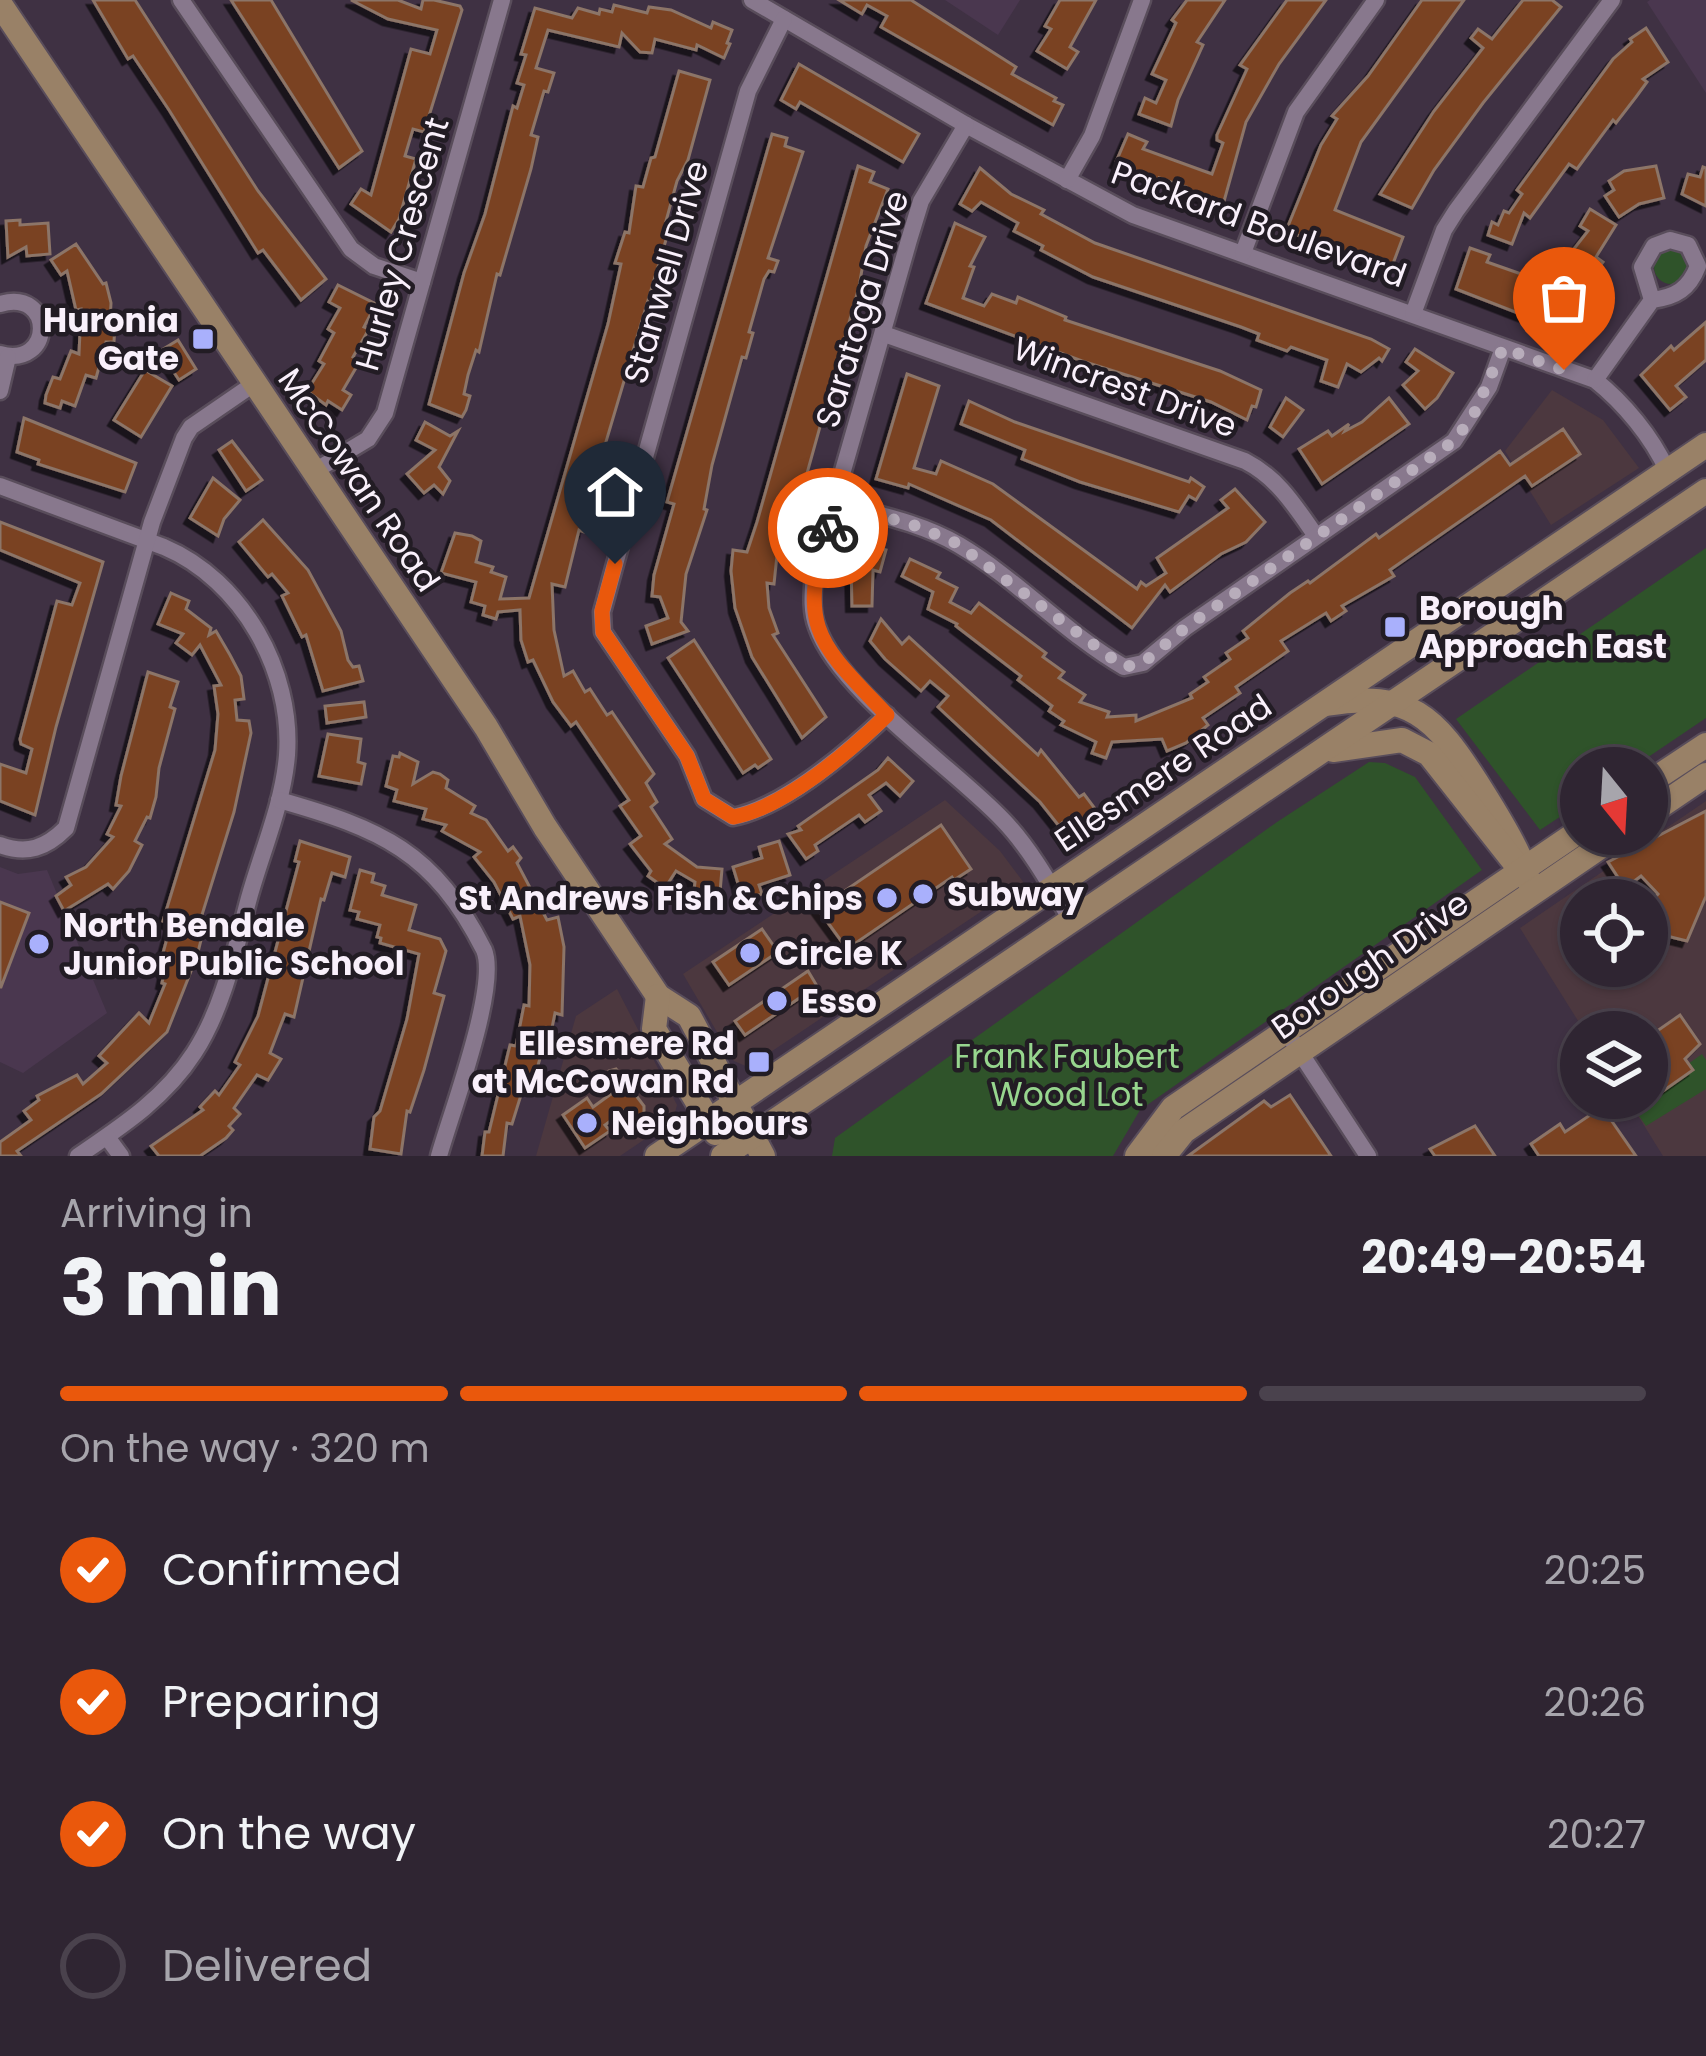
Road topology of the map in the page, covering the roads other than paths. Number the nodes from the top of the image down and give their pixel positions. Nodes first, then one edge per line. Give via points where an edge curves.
1 (181, 0) edge
2 (502, 0) edge
3 (752, 0) edge
4 (1142, 0) edge
5 (1376, 0) edge
6 (1612, 0) edge
7 (0, 4) edge
8 (784, 19) junction
9 (966, 124) junction
10 (1067, 180) junction
11 (1243, 253) junction
12 (422, 282) junction
13 (1652, 300) dead end
14 (0, 304) edge
15 (1413, 314) junction
16 (884, 334) junction
17 (1503, 348) junction
18 (4, 356) edge
19 (1595, 380) junction
20 (255, 383) junction
21 (0, 391) edge
22 (1706, 446) edge
23 (1667, 470) junction
24 (314, 472) junction
25 (0, 486) edge
26 (1704, 494) edge
27 (836, 503) junction
28 (1316, 536) junction
29 (147, 540) junction
30 (1323, 704) junction
31 (1391, 704) junction
32 (887, 715) junction
33 (1706, 745) edge
34 (1316, 754) junction
35 (1668, 770) edge
36 (1706, 775) edge
37 (1668, 794) edge
38 (1673, 798) junction
39 (279, 800) junction
40 (1668, 801) edge
41 (0, 845) edge
42 (1560, 850) edge
43 (1578, 855) edge
44 (1529, 880) junction
45 (1052, 888) junction
46 (1071, 920) junction
47 (658, 996) junction
48 (1286, 1031) junction
49 (1300, 1054) junction
50 (736, 1102) junction
51 (710, 1121) junction
52 (107, 1137) junction
53 (758, 1145) edge
54 (726, 1155) edge
55 (78, 1156) edge
56 (121, 1156) edge
57 (439, 1156) edge
58 (657, 1156) edge
59 (1137, 1156) edge
60 (1164, 1156) edge
61 (1369, 1156) edge

1 - 12 street via 351,249
2 - 12 street, Hurley Crescent
3 - 8 street, Packard Boulevard
4 - 10 street
5 - 11 street via 1296,112
6 - 15 street via 1456,211
7 - 20 main road, McCowan Road
8 - 9 street, Packard Boulevard
8 - 32 street, Stanwell Drive via 748,91 602,611 603,632 687,756 704,799 733,817 756,813
9 - 10 street, Packard Boulevard
9 - 16 street, Saratoga Drive via 921,201
10 - 11 street, Packard Boulevard via 1133,215
11 - 15 street, Packard Boulevard
12 - 24 street, Hurley Crescent via 379,428
13 - 19 street
14 - 18 street via 23,302 40,322 33,349
15 - 17 street, Packard Boulevard
16 - 27 street, Saratoga Drive
16 - 28 street, Wincrest Drive via 1245,461 1280,486
17 - 19 street, Packard Boulevard
17 - 28 street via 1454,441
18 - 21 street
19 - 23 street, Packard Boulevard
20 - 24 main road, McCowan Road
20 - 29 street via 191,427
22 - 23 main road, Ellesmere Road
23 - 30 main road, Ellesmere Road
24 - 47 main road, McCowan Road
25 - 29 street
26 - 31 main road, Ellesmere Road
27 - 28 street via 956,543 1124,667 1143,663
27 - 32 street, Saratoga Drive via 814,572 812,610 831,657
29 - 39 street via 206,572 260,637 287,733
29 - 41 street via 66,828 41,848
30 - 31 main road
30 - 45 main road, Ellesmere Road
31 - 34 main road, Ellesmere Road
31 - 44 main road via 1440,728
32 - 45 street, Saratoga Drive via 1001,817
33 - 35 main road
34 - 44 main road via 1391,740 1429,754
34 - 46 main road, Ellesmere Road
36 - 38 main road
37 - 38 main road
38 - 40 main road
39 - 52 street via 214,1017 176,1077
39 - 57 street via 357,823 411,853 441,884 489,961
42 - 44 main road, Borough Drive
43 - 44 main road, Borough Drive
44 - 48 main road, Borough Drive
44 - 49 main road, Borough Drive
45 - 46 street, Saratoga Drive
45 - 50 main road, Ellesmere Road
46 - 53 main road, Ellesmere Road
47 - 50 main road, McCowan Road via 689,1016
47 - 51 main road, McCowan Road via 654,1029
48 - 49 street
48 - 59 main road, Borough Drive via 1173,1108
49 - 60 main road, Borough Drive via 1184,1131
49 - 61 street
50 - 51 main road, Ellesmere Road
50 - 53 main road, McCowan Road
51 - 54 main road, McCowan Road
51 - 58 main road, Ellesmere Road
52 - 55 street
52 - 56 street
53 - 54 main road, Ellesmere Road

